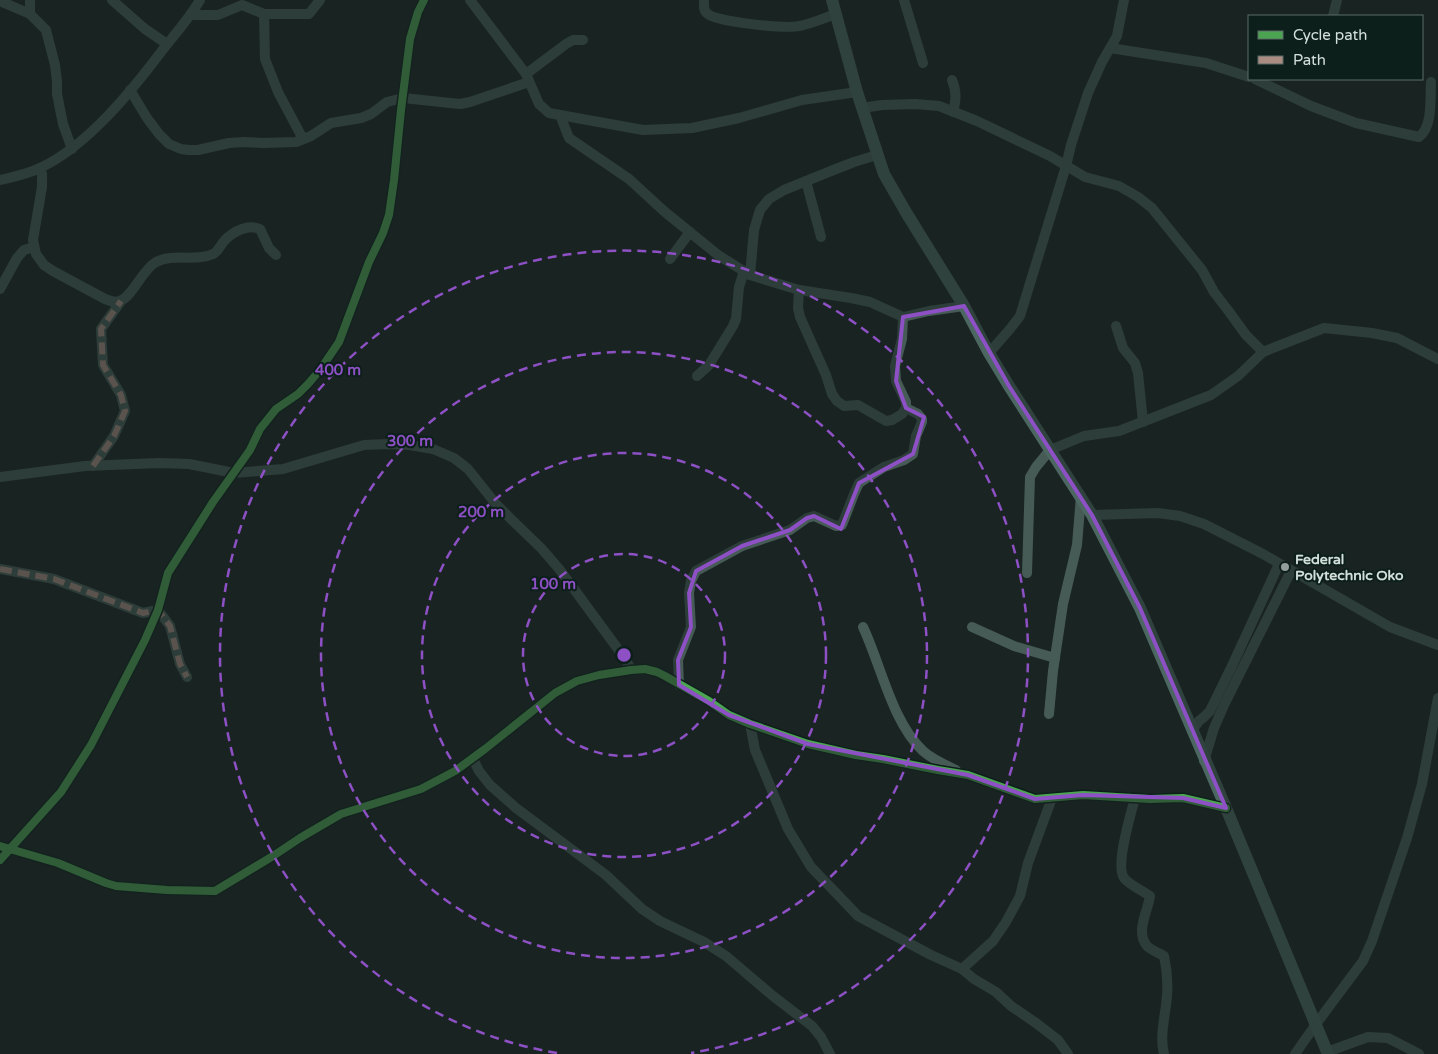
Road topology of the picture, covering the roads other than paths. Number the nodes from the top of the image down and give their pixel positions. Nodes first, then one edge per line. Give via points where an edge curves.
1 (30, 0) edge
2 (112, 0) edge
3 (200, 0) edge
4 (320, 0) edge
5 (424, 0) edge
6 (470, 0) edge
7 (704, 0) edge
8 (832, 0) edge
9 (904, 0) edge
10 (1124, 0) edge
11 (1337, 0) edge
12 (0, 1) edge
13 (30, 14) junction
14 (264, 14) junction
15 (836, 14) junction
16 (191, 15) junction
17 (1333, 15) edge
18 (583, 40) dead end
19 (167, 44) junction
20 (1110, 48) junction
21 (923, 63) dead end
22 (1248, 77) edge
23 (527, 78) junction
24 (952, 80) dead end
25 (1257, 80) edge
26 (1431, 82) dead end
27 (130, 90) junction
28 (857, 92) junction
29 (403, 98) junction
30 (862, 108) junction
31 (953, 112) junction
32 (560, 115) junction
33 (303, 139) junction
34 (72, 149) junction
35 (877, 155) junction
36 (1066, 166) junction
37 (40, 168) junction
38 (0, 180) edge
39 (806, 181) junction
40 (690, 232) junction
41 (821, 237) dead end
42 (34, 247) junction
43 (276, 255) dead end
44 (670, 259) dead end
45 (747, 273) junction
46 (0, 288) edge
47 (798, 290) junction
48 (121, 301) junction
49 (964, 306) junction
50 (903, 317) junction
51 (1116, 326) dead end
52 (1263, 352) junction
53 (990, 353) junction
54 (1438, 359) edge
55 (697, 376) dead end
56 (906, 408) junction
57 (1143, 422) junction
58 (1050, 450) junction
59 (93, 466) junction
60 (234, 473) junction
61 (0, 477) edge
62 (1081, 496) junction
63 (1092, 515) junction
64 (1278, 564) junction
65 (0, 569) edge
66 (1291, 571) junction
67 (1027, 573) dead end
68 (158, 610) junction
69 (972, 627) dead end
70 (863, 628) dead end
71 (1247, 633) junction
72 (1257, 638) junction
73 (1438, 645) edge
74 (1055, 658) junction
75 (631, 670) junction
76 (1236, 670) junction
77 (187, 677) dead end
78 (679, 684) junction
79 (1438, 698) edge
80 (1049, 714) dead end
81 (750, 724) junction
82 (1192, 731) junction
83 (473, 759) junction
84 (1204, 761) junction
85 (968, 774) junction
86 (1052, 798) junction
87 (1134, 798) junction
88 (1226, 808) junction
89 (5, 847) edge
90 (0, 859) edge
91 (962, 969) junction
92 (1316, 1024) junction
93 (1328, 1053) edge
94 (830, 1054) edge
95 (1068, 1054) edge
96 (1164, 1054) edge
97 (1296, 1054) edge
98 (1419, 1054) edge

1 - 13 street
2 - 19 street
3 - 16 street
4 - 14 street via 309,14
5 - 29 street via 410,39
6 - 23 street
7 - 15 street via 704,10 718,19 773,26 800,26
8 - 15 main road
9 - 21 street
10 - 20 street
11 - 17 street
12 - 13 street
13 - 34 street via 46,30 55,65 63,124
14 - 16 street via 242,5 218,15
14 - 33 street via 265,59
15 - 28 main road
16 - 19 street
18 - 23 street via 566,44
19 - 27 street
20 - 22 street via 1206,63
20 - 36 street via 1088,93
23 - 29 street via 460,104
23 - 32 street via 539,104
24 - 31 street via 956,89
25 - 26 street via 1356,123 1419,137 1429,122
27 - 33 street via 159,134 169,144 181,149
27 - 34 street via 108,116
28 - 30 main road
28 - 32 street via 802,100 692,128 643,130
29 - 33 street via 388,102 361,118 331,124
29 - 60 street via 389,215 339,342 308,384 268,418
30 - 31 street via 915,104 939,106
30 - 35 main road
31 - 36 street
32 - 40 street via 569,138 629,180
34 - 37 street
35 - 39 street
35 - 49 main road via 907,214
36 - 52 street via 1085,178 1119,186 1152,208 1202,270 1246,335
36 - 53 street via 1020,316
37 - 38 street
37 - 42 street via 42,187
39 - 41 street
39 - 45 street via 769,199 760,210
40 - 44 street
40 - 45 street via 718,256
42 - 46 street via 24,250
42 - 48 street via 40,261 53,271 105,300
43 - 48 street via 260,230 252,227 242,229 213,254 156,262
45 - 47 street
45 - 55 street via 739,287 733,326 709,365
47 - 50 street via 870,302
47 - 56 street via 800,317 837,401 844,406 858,405 886,421 902,414
48 - 59 street via 101,329 103,364 121,394 125,411 114,436
49 - 50 street
49 - 53 main road
50 - 56 street via 902,339 894,366
51 - 57 street via 1123,348 1135,363
52 - 54 street via 1324,328 1397,338
52 - 57 street via 1238,376 1211,395
53 - 58 main road
56 - 78 street via 922,419 913,454 859,483 842,525 836,526 814,516 807,518 790,530 742,546 696,571 689,593 691,627 678,660
57 - 58 street via 1119,431 1084,436
58 - 62 main road
58 - 67 street via 1030,477
59 - 60 street via 189,464
59 - 61 street
60 - 68 street via 168,573
60 - 75 street via 283,469 364,445 410,444 454,458 468,469 560,570
62 - 63 main road
62 - 74 street via 1077,545
63 - 64 street via 1158,513 1180,516 1204,524
63 - 82 main road via 1140,608
64 - 66 street
64 - 71 street
65 - 68 street via 54,579 144,613
66 - 72 street
66 - 73 street via 1390,627
68 - 77 street via 170,626 180,664
68 - 89 street via 91,745 61,792
69 - 74 street via 1014,646
70 - 85 street via 897,712 915,742 934,759
71 - 72 street
71 - 76 street
72 - 76 street
74 - 80 street
75 - 78 street via 657,672
75 - 83 street via 577,681 555,693
76 - 82 street
76 - 84 street
78 - 81 street
79 - 92 street via 1422,784 1372,941 1363,961
81 - 85 street via 828,749
81 - 91 street via 755,750 773,796 811,867 858,916
82 - 84 main road
83 - 89 street via 421,789 334,817 215,891 116,886
83 - 94 street via 490,785 516,808 606,875 642,909 726,956 812,1026
84 - 88 main road
85 - 86 street via 1035,799
86 - 87 street via 1083,795
86 - 91 street via 1028,862 1020,896 993,941
87 - 88 street via 1183,798
87 - 96 street via 1120,870 1124,879 1150,896 1142,938 1147,946 1164,956 1167,968
88 - 92 main road
89 - 90 street
91 - 95 street via 1036,1022 1058,1040
92 - 93 main road
92 - 97 street
93 - 98 street via 1368,1037 1388,1038

